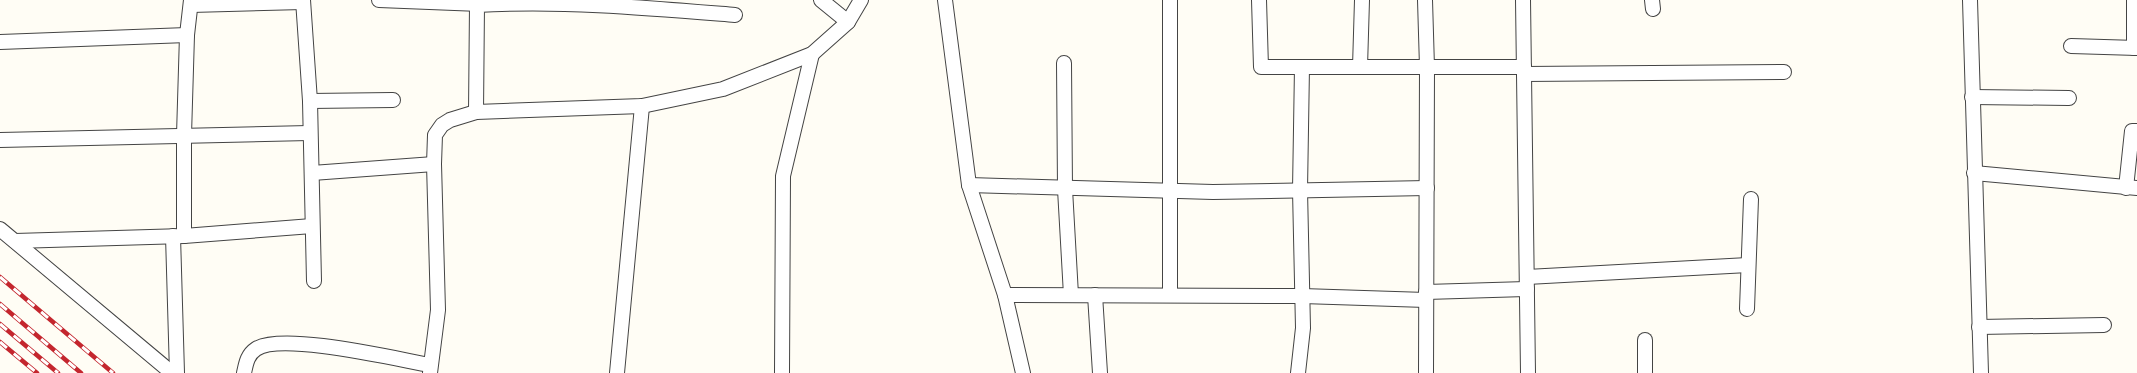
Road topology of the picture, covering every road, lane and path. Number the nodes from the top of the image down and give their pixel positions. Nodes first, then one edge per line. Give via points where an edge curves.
1 (379, 0) edge
2 (821, 0) edge
3 (861, 0) edge
4 (945, 0) edge
5 (1170, 0) edge
6 (1259, 0) edge
7 (1362, 0) edge
8 (1425, 0) edge
9 (1523, 0) edge
10 (1970, 0) edge
11 (2134, 0) edge
12 (303, 1) edge
13 (521, 1) edge
14 (191, 2) edge
15 (480, 4) junction
16 (735, 15) dead end
17 (848, 22) junction
18 (187, 35) junction
19 (0, 42) edge
20 (2071, 46) dead end
21 (2136, 48) edge
22 (812, 54) junction
23 (1064, 63) dead end
24 (1302, 67) junction
25 (1360, 67) junction
26 (1427, 67) junction
27 (1524, 70) junction
28 (1784, 72) dead end
29 (1972, 97) junction
30 (2070, 98) dead end
31 (393, 100) dead end
32 (310, 101) junction
33 (642, 106) junction
34 (476, 112) junction
35 (2137, 131) edge
36 (309, 133) junction
37 (184, 135) junction
38 (0, 140) edge
39 (434, 164) junction
40 (312, 173) junction
41 (1974, 173) junction
42 (969, 185) junction
43 (1426, 188) junction
44 (2132, 188) edge
45 (1065, 189) junction
46 (1300, 190) junction
47 (1170, 191) junction
48 (1751, 200) dead end
49 (312, 226) junction
50 (0, 229) edge
51 (178, 236) junction
52 (15, 241) junction
53 (1748, 265) junction
54 (314, 281) dead end
55 (1527, 282) junction
56 (1005, 295) junction
57 (1071, 295) junction
58 (1095, 295) junction
59 (1170, 296) junction
60 (1302, 296) junction
61 (1426, 296) junction
62 (1748, 309) dead end
63 (2104, 325) dead end
64 (1979, 327) junction
65 (1645, 340) dead end
66 (430, 369) edge
67 (172, 373) edge
68 (177, 373) edge
69 (244, 373) edge
70 (617, 373) edge
71 (782, 373) edge
72 (1023, 373) edge
73 (1100, 373) edge
74 (1298, 373) edge
75 (1426, 373) edge
76 (1528, 373) edge
77 (1645, 373) edge
78 (1981, 373) edge

1 - 15 street
2 - 17 street
3 - 17 street
4 - 42 street
5 - 47 street
6 - 24 street via 1260,67
7 - 25 street
8 - 26 street
9 - 27 street
10 - 29 street
11 - 21 street
12 - 14 street
12 - 32 street
13 - 15 street
13 - 16 street
14 - 18 street
15 - 34 street via 477,5
17 - 22 street
18 - 19 street
18 - 37 street
20 - 21 street
22 - 33 street via 723,89
22 - 71 street via 783,176
23 - 45 street
24 - 25 street
24 - 46 street
25 - 26 street
26 - 27 street
26 - 43 street
27 - 28 street
27 - 55 street
29 - 30 street
29 - 41 street
31 - 32 street
32 - 36 street
33 - 34 street
33 - 70 street
34 - 39 street via 442,125 436,135
35 - 44 street via 2132,131
36 - 37 street
36 - 40 street
37 - 38 street
37 - 51 street
39 - 40 street
39 - 66 street via 438,310
40 - 49 street
41 - 44 street
41 - 64 street
42 - 45 street
42 - 56 street
43 - 46 street
43 - 61 street
45 - 47 street
45 - 57 street
46 - 47 street
46 - 60 street
47 - 59 street
48 - 53 street
49 - 51 street
49 - 54 street
50 - 52 street
51 - 52 street
51 - 68 street
52 - 67 street
53 - 55 street
53 - 62 street
55 - 61 street
55 - 76 street
56 - 57 street
56 - 72 street
57 - 58 street
58 - 59 street
58 - 73 street
59 - 60 street
60 - 61 street
60 - 74 street
61 - 75 street
63 - 64 street
64 - 78 street
65 - 77 street
66 - 69 street via 308,344 282,343 256,349 249,355

